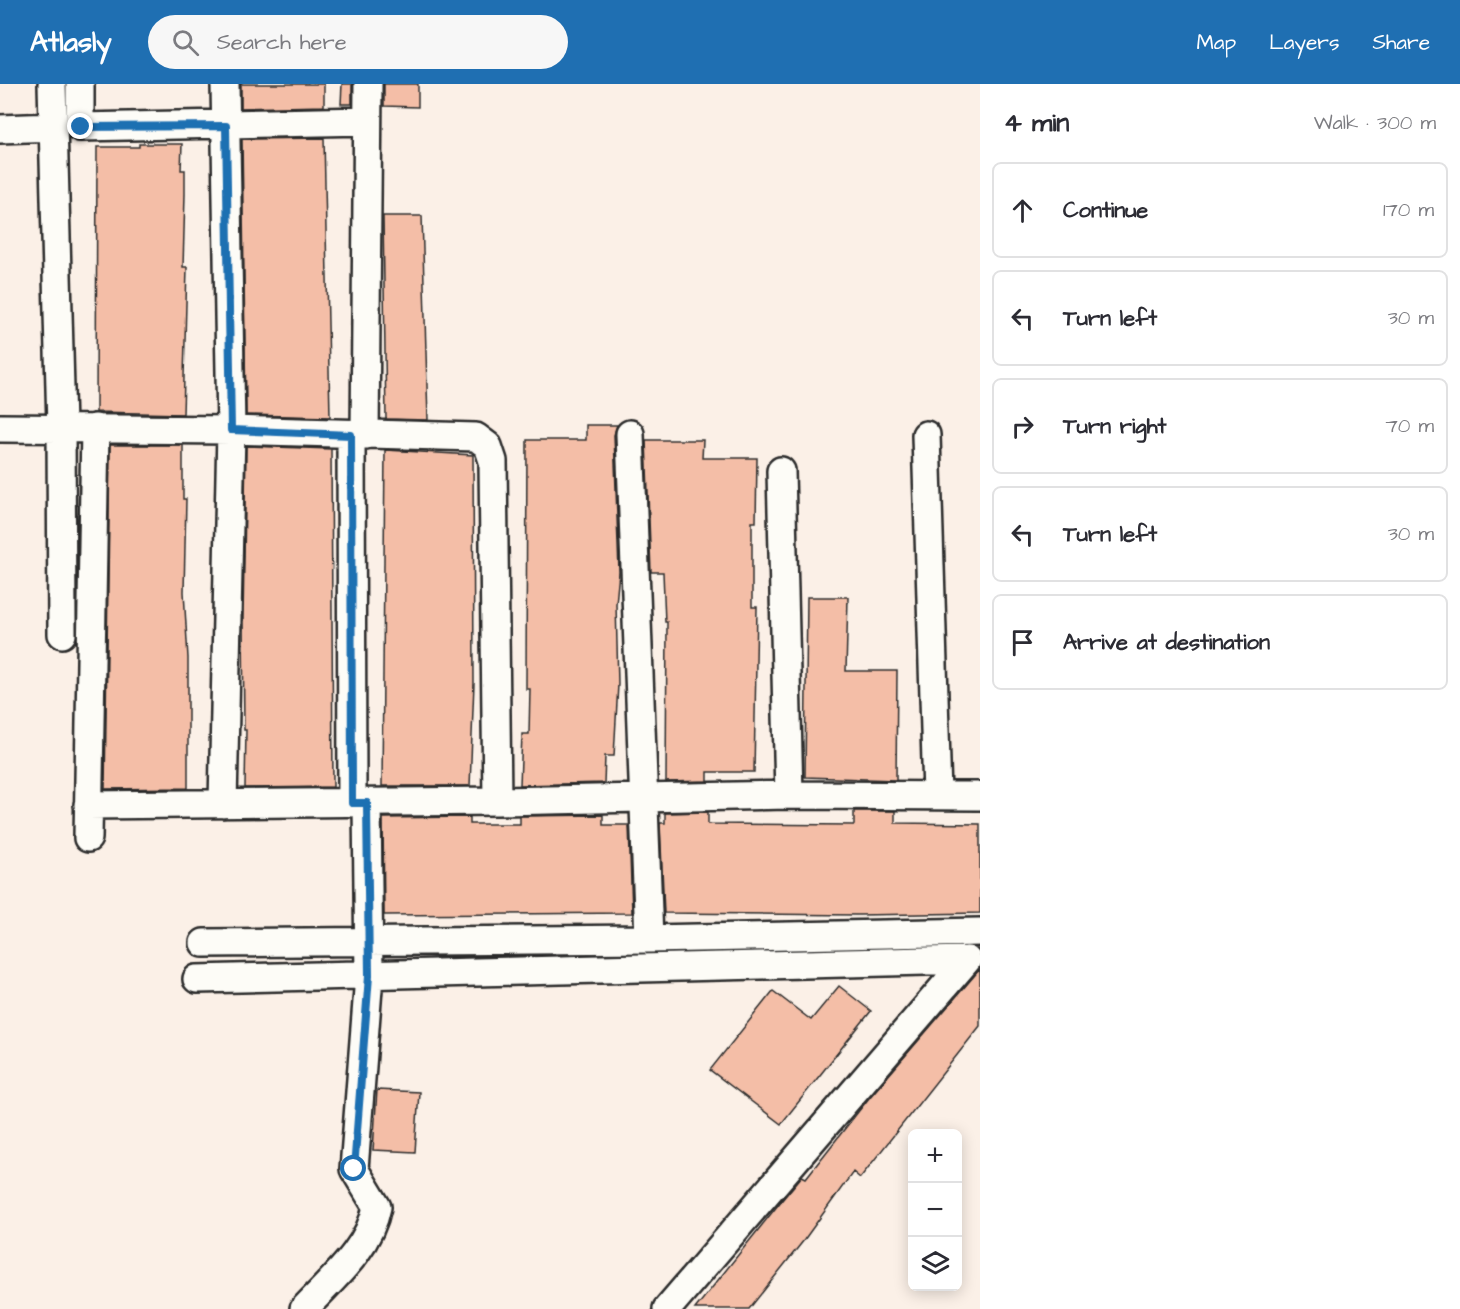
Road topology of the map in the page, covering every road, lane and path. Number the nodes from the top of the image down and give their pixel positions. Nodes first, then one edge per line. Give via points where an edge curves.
1 (52, 84) edge
2 (80, 84) edge
3 (225, 84) edge
4 (368, 84) edge
5 (367, 121) junction
6 (226, 126) junction
7 (54, 127) junction
8 (0, 129) edge
9 (62, 427) junction
10 (0, 428) edge
11 (95, 428) junction
12 (231, 430) junction
13 (630, 434) dead end
14 (358, 435) junction
15 (926, 435) dead end
16 (781, 471) dead end
17 (62, 634) dead end
18 (789, 795) junction
19 (937, 795) junction
20 (980, 796) edge
21 (645, 799) junction
22 (497, 801) junction
23 (359, 803) junction
24 (223, 804) junction
25 (88, 805) junction
26 (88, 838) dead end
27 (980, 932) edge
28 (649, 939) junction
29 (369, 941) junction
30 (204, 943) dead end
31 (369, 976) junction
32 (197, 980) dead end
33 (304, 1309) edge
34 (667, 1309) edge

1 - 7 street
2 - 6 street via 81,127
3 - 6 street
4 - 5 street
5 - 6 street
5 - 14 street
6 - 12 street
7 - 8 street
7 - 9 street
9 - 10 street
9 - 11 street
9 - 17 street
11 - 12 street
11 - 25 street
12 - 14 street
12 - 24 street
13 - 21 street
14 - 22 street via 476,437 488,446 493,461
14 - 23 street
15 - 19 street
16 - 18 street
18 - 19 street
18 - 21 street
19 - 20 street
21 - 22 street
21 - 28 street
22 - 23 street
23 - 24 street
23 - 29 street
24 - 25 street
25 - 26 street
27 - 28 street
28 - 29 street
29 - 30 street
29 - 31 street
31 - 32 street
31 - 33 street via 354,1169 378,1207 374,1224 359,1249
31 - 34 street via 967,960

